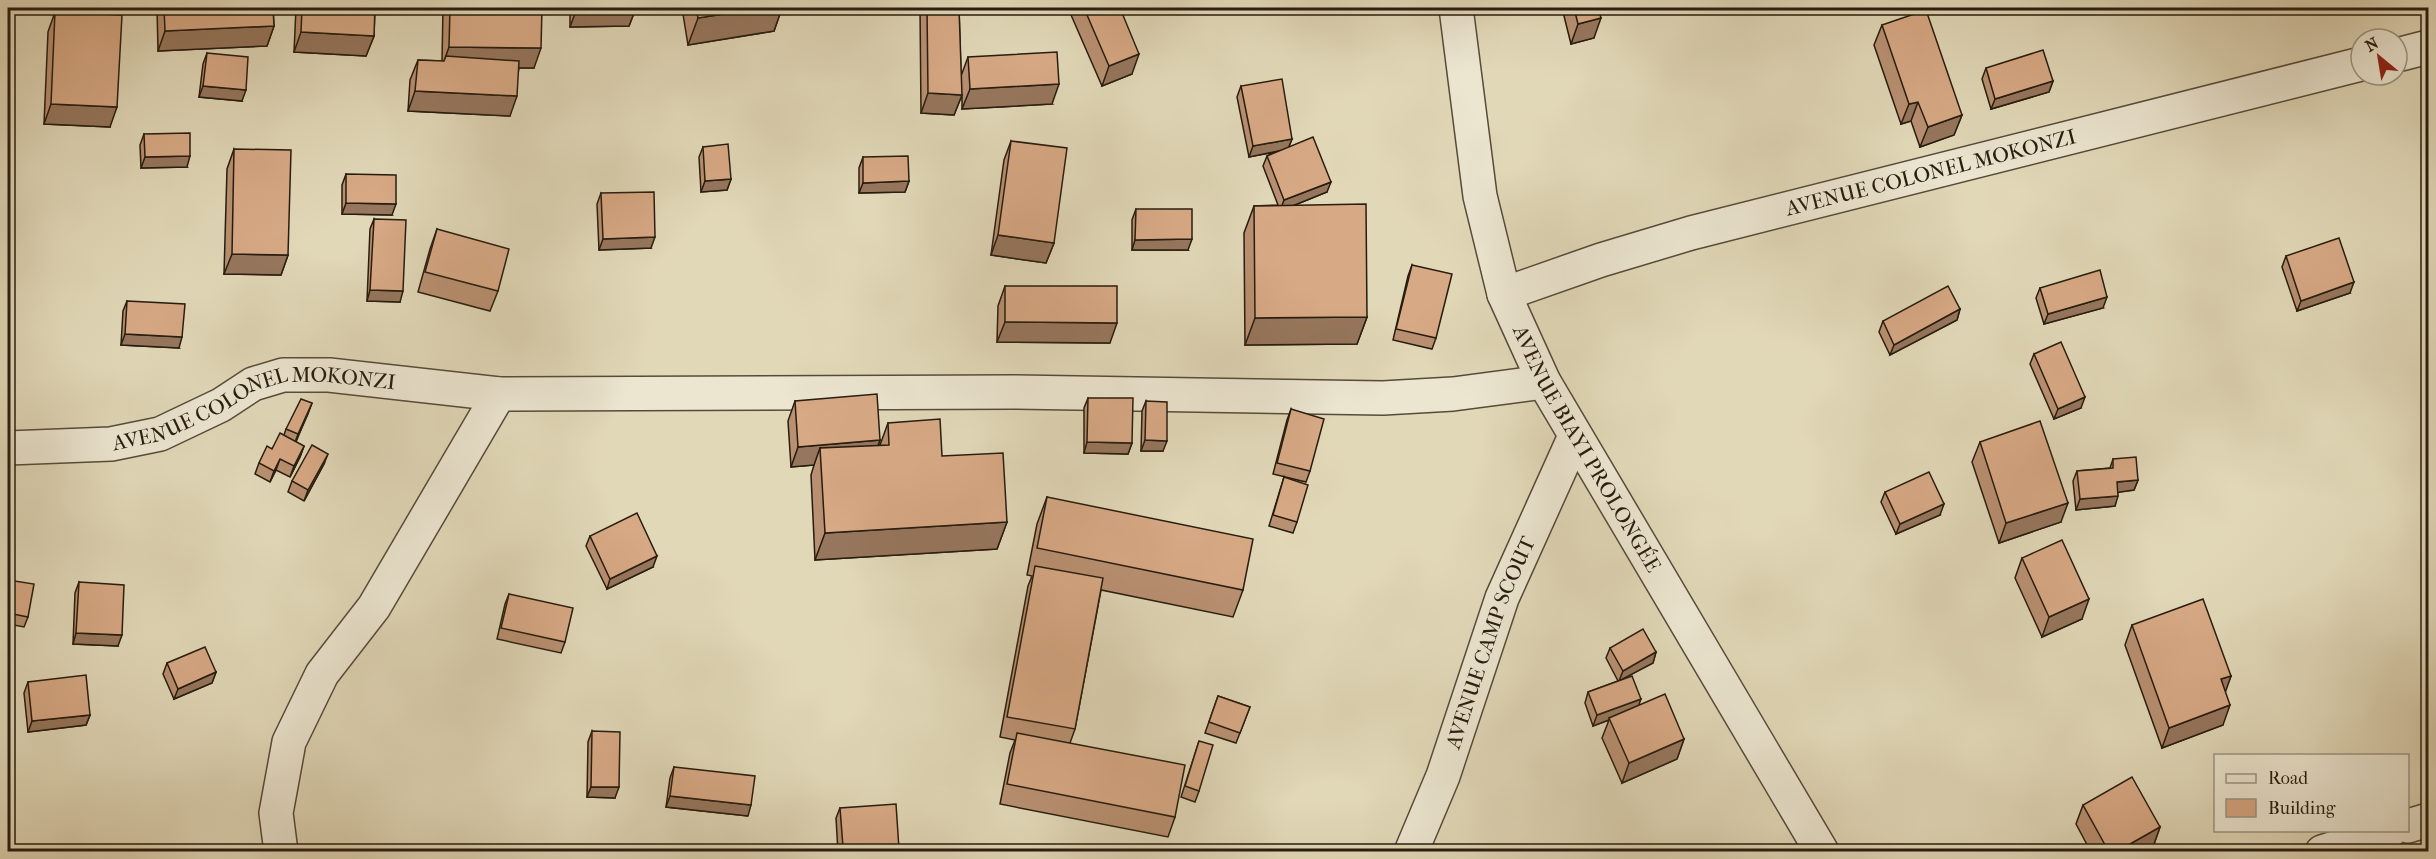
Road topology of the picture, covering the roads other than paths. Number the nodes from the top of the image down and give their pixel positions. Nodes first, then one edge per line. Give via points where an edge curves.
1 (1456, 8) edge
2 (2428, 47) edge
3 (2409, 52) edge
4 (2349, 67) edge
5 (1504, 294) junction
6 (1544, 382) junction
7 (500, 394) junction
8 (1575, 436) junction
9 (8, 447) edge
10 (2428, 820) edge
11 (2409, 826) edge
12 (2388, 832) edge
13 (281, 852) edge
14 (1411, 852) edge
15 (1822, 852) edge
16 (2322, 852) edge

1 - 5 street, AVENUE BIAYI PROLONGÉE via 1480,196
2 - 3 street
4 - 5 street, AVENUE COLONEL MOKONZI via 1691,233
5 - 6 street, AVENUE BIAYI PROLONGÉE
6 - 7 street, AVENUE COLONEL MOKONZI via 1383,398 1015,392
6 - 8 street, AVENUE BIAYI PROLONGÉE
7 - 9 street, AVENUE COLONEL MOKONZI via 329,375 283,375 253,384 221,405 160,434 111,444
7 - 13 street via 374,608 322,674 289,742 276,813
8 - 14 street, AVENUE CAMP SCOUT via 1502,598 1443,776
8 - 15 street, AVENUE BIAYI PROLONGÉE
10 - 11 street
12 - 16 street

